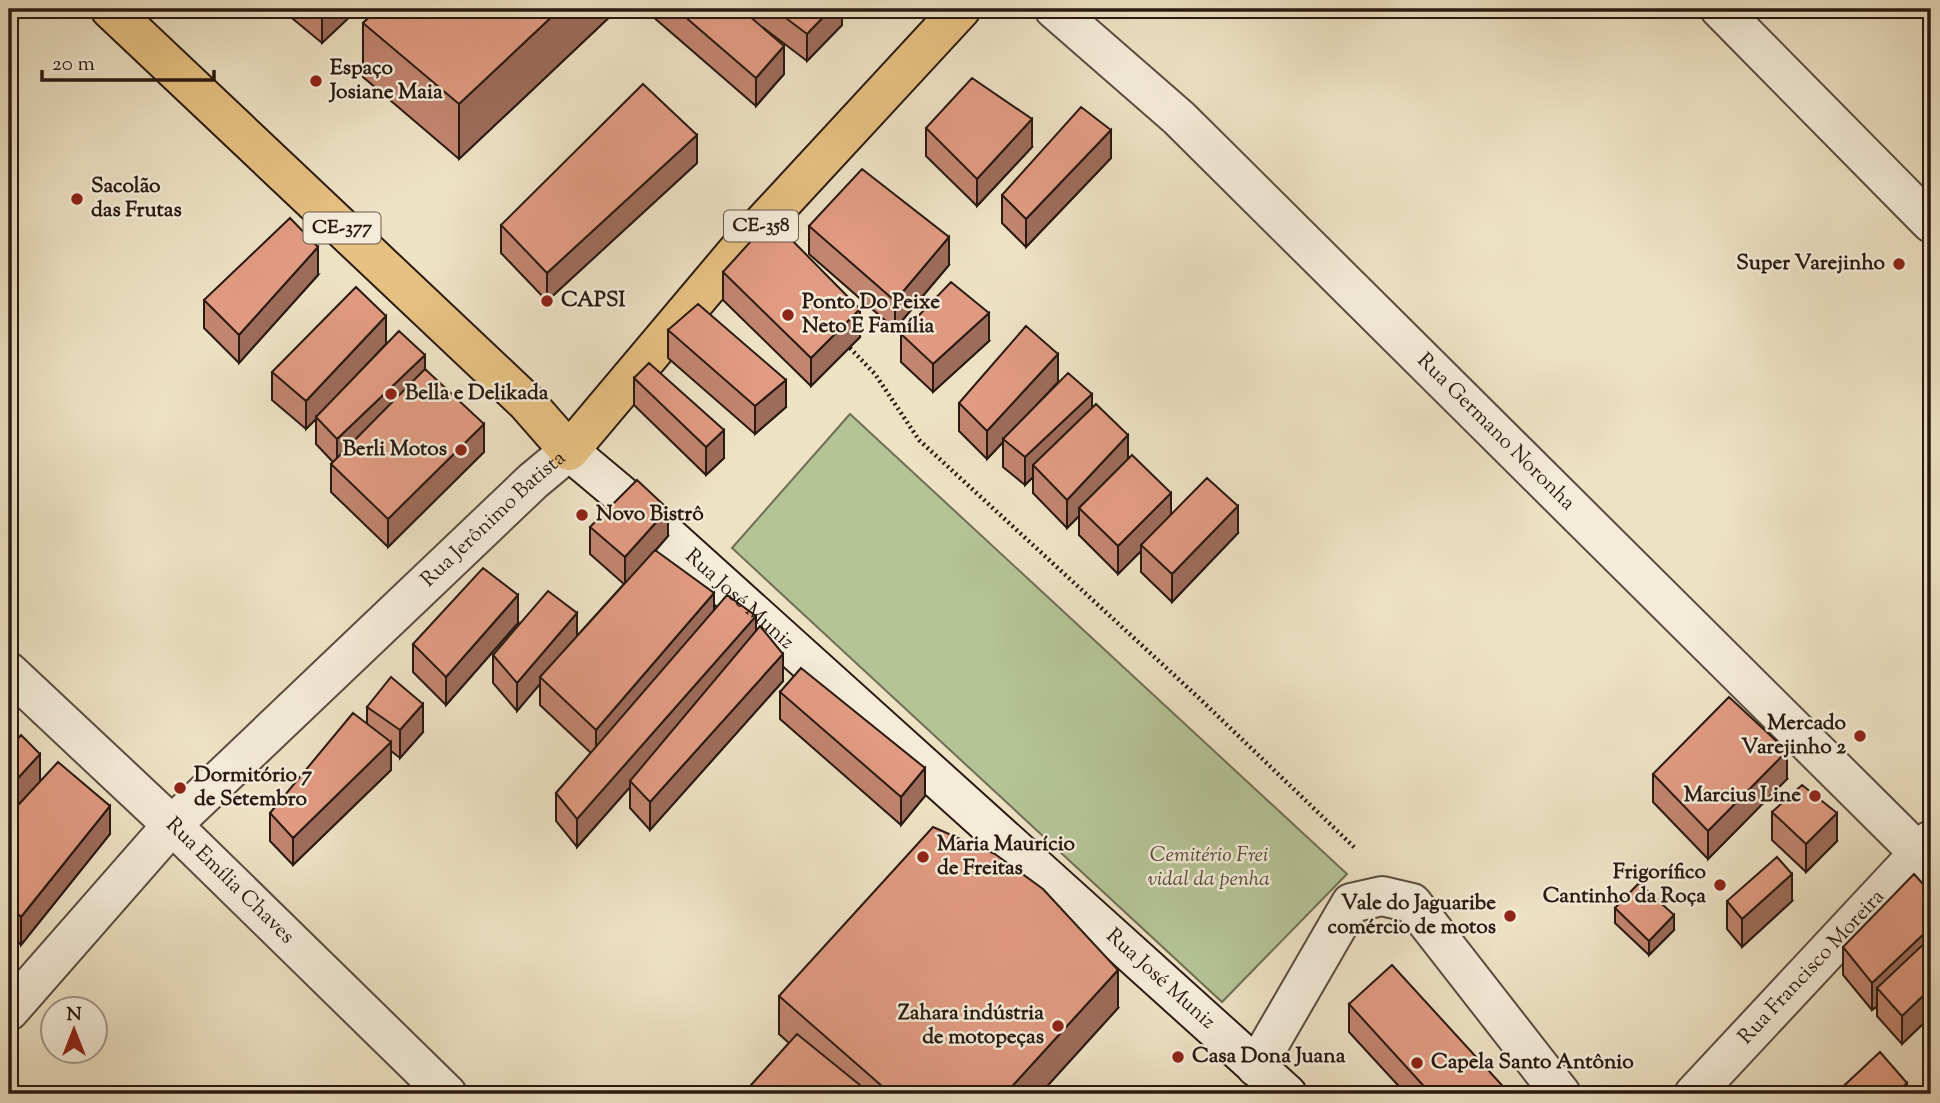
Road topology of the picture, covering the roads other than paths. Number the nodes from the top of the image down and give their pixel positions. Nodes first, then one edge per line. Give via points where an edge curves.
1 (110, 9) edge
2 (961, 9) edge
3 (1054, 9) edge
4 (1720, 9) edge
5 (1931, 223) edge
6 (569, 451) junction
7 (9, 672) edge
8 (172, 825) junction
9 (1927, 853) edge
10 (9, 1011) edge
11 (1256, 1067) junction
12 (447, 1094) edge
13 (1287, 1094) edge
14 (1561, 1094) edge
15 (1694, 1094) edge

1 - 6 main road, Rua José Muniz / CE-377 via 526,402
2 - 6 main road, Rua Jerônimo Batista / CE-358 via 740,248
3 - 9 street, Rua Germano Noronha via 1178,118
4 - 5 street
6 - 8 street, Rua Jerônimo Batista
6 - 11 street, Rua José Muniz
7 - 8 street, Rua Emília Chaves
8 - 10 street, Rua Jerônimo Batista
8 - 12 street, Rua Emília Chaves
9 - 15 street, Rua Francisco Moreira
11 - 13 street, Rua José Muniz
11 - 14 street via 1352,903 1382,896 1412,903

